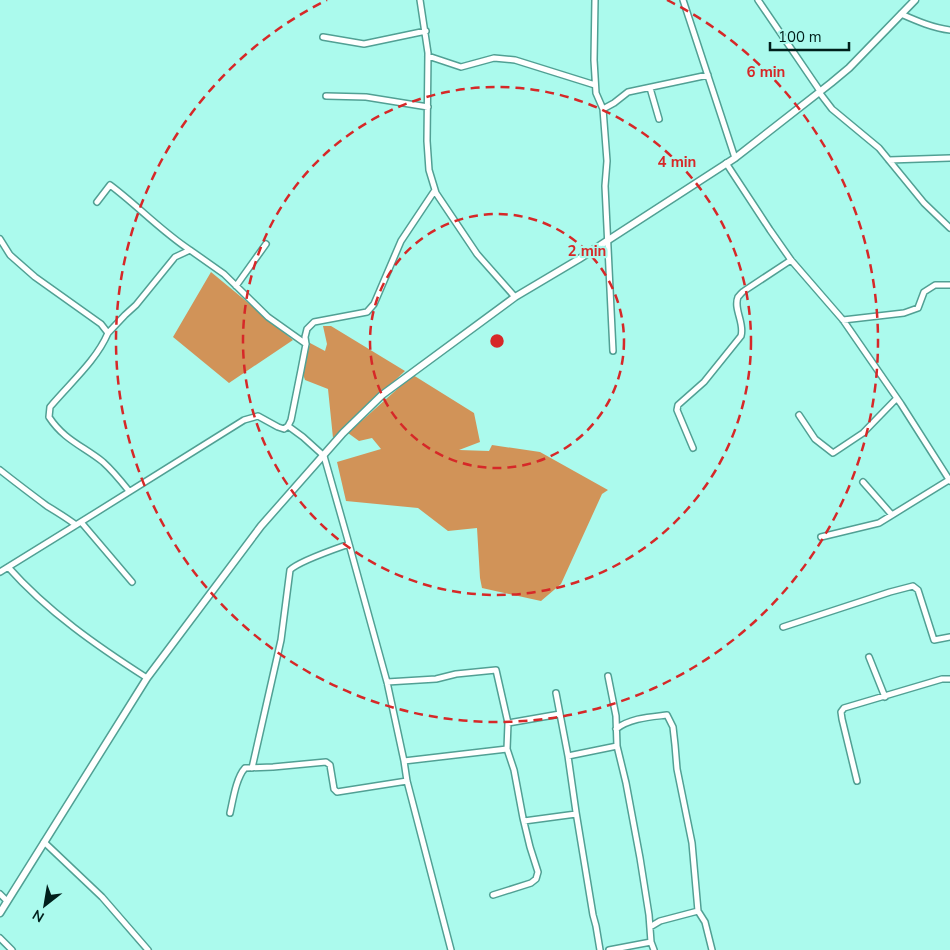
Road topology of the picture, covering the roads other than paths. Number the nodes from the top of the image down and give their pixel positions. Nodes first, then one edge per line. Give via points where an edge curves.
1 (420, 0) edge
2 (595, 0) edge
3 (683, 0) edge
4 (758, 0) edge
5 (915, 0) edge
6 (901, 14) junction
7 (950, 30) edge
8 (426, 31) junction
9 (323, 37) dead end
10 (428, 56) junction
11 (708, 75) junction
12 (596, 85) junction
13 (650, 88) junction
14 (820, 91) junction
15 (326, 96) dead end
16 (428, 107) junction
17 (603, 109) junction
18 (659, 119) dead end
19 (735, 158) junction
20 (950, 158) edge
21 (889, 160) junction
22 (726, 163) junction
23 (435, 190) junction
24 (97, 202) dead end
25 (950, 228) edge
26 (0, 239) edge
27 (608, 240) junction
28 (266, 244) dead end
29 (190, 250) junction
30 (791, 260) junction
31 (950, 285) edge
32 (236, 286) junction
33 (515, 296) junction
34 (843, 320) junction
35 (108, 333) junction
36 (306, 344) junction
37 (613, 351) dead end
38 (897, 398) junction
39 (799, 415) dead end
40 (288, 426) junction
41 (693, 448) dead end
42 (324, 456) junction
43 (0, 470) edge
44 (950, 481) edge
45 (863, 482) dead end
46 (129, 492) junction
47 (892, 514) junction
48 (79, 524) junction
49 (821, 537) dead end
50 (349, 544) junction
51 (8, 567) junction
52 (0, 572) edge
53 (132, 582) dead end
54 (783, 626) dead end
55 (950, 637) edge
56 (869, 657) dead end
57 (608, 676) dead end
58 (147, 678) junction
59 (950, 679) edge
60 (386, 682) junction
61 (556, 693) dead end
62 (885, 697) junction
63 (560, 714) junction
64 (508, 722) junction
65 (616, 729) junction
66 (617, 746) junction
67 (507, 749) junction
68 (568, 756) junction
69 (404, 761) junction
70 (252, 768) junction
71 (407, 781) junction
72 (858, 781) dead end
73 (230, 813) dead end
74 (576, 814) junction
75 (524, 821) junction
76 (44, 842) junction
77 (0, 894) edge
78 (493, 895) dead end
79 (7, 901) junction
80 (698, 911) junction
81 (0, 913) edge
82 (650, 927) junction
83 (0, 938) edge
84 (651, 942) junction
85 (12, 950) edge
86 (148, 950) edge
87 (451, 950) edge
88 (600, 950) edge
89 (609, 950) edge
90 (654, 950) edge
91 (712, 950) edge

1 - 8 street
2 - 12 street
3 - 11 street
4 - 14 street
5 - 6 street
6 - 7 street
6 - 14 street via 849,68
8 - 9 street via 364,44
8 - 10 street
10 - 12 street via 461,67 494,58 515,60
10 - 16 street
11 - 13 street
11 - 19 street
12 - 17 street
13 - 17 street via 628,92
13 - 18 street
14 - 19 street
14 - 21 street via 832,109
15 - 16 street via 366,97
16 - 23 street via 428,170
17 - 27 street
19 - 22 street
20 - 21 street
21 - 25 street via 924,203
22 - 27 street
22 - 30 street
23 - 33 street via 477,254
23 - 36 street via 401,242 374,304 367,312 314,322 307,329
24 - 29 street via 110,185
26 - 35 street via 10,255 35,277 101,324
27 - 33 street
27 - 37 street
28 - 32 street
29 - 32 street
29 - 35 street via 175,257 136,306
30 - 34 street
30 - 41 street via 738,297 737,307 743,329 741,336 704,382 678,405 676,410
31 - 34 street via 935,285 924,292 918,308 904,313
32 - 36 street via 268,316
33 - 42 street via 382,395 343,432
34 - 38 street
35 - 46 street via 95,356 50,407 48,417 64,436 115,473
36 - 40 street
38 - 39 street via 862,433 833,453 816,439
38 - 44 street
40 - 42 street
40 - 46 street via 284,429 278,427 258,416 244,420
42 - 50 street
42 - 58 street via 261,526
43 - 48 street via 50,508
44 - 47 street
45 - 47 street
46 - 48 street
47 - 49 street via 879,524
48 - 51 street
48 - 53 street
50 - 60 street
50 - 70 street via 290,570 281,640
51 - 52 street
51 - 58 street via 51,610
54 - 55 street via 913,586 918,590 934,640
56 - 62 street
57 - 65 street
58 - 76 street
59 - 62 street
60 - 64 street via 496,670
60 - 69 street
61 - 63 street
62 - 72 street via 844,708 841,712
63 - 64 street
63 - 68 street
64 - 67 street
65 - 66 street
65 - 80 street via 643,718 667,715 673,727 676,769 692,843
66 - 68 street
66 - 82 street via 640,858
67 - 69 street
67 - 75 street
68 - 74 street
69 - 71 street
70 - 71 street via 326,762 330,765 337,792
70 - 73 street via 245,768 242,772
71 - 87 street
74 - 75 street
74 - 88 street
75 - 78 street via 538,872 536,879
76 - 79 street
76 - 86 street via 102,897
77 - 79 street
79 - 81 street
80 - 82 street via 660,921
80 - 91 street via 705,922
82 - 84 street
83 - 85 street
84 - 89 street
84 - 90 street

